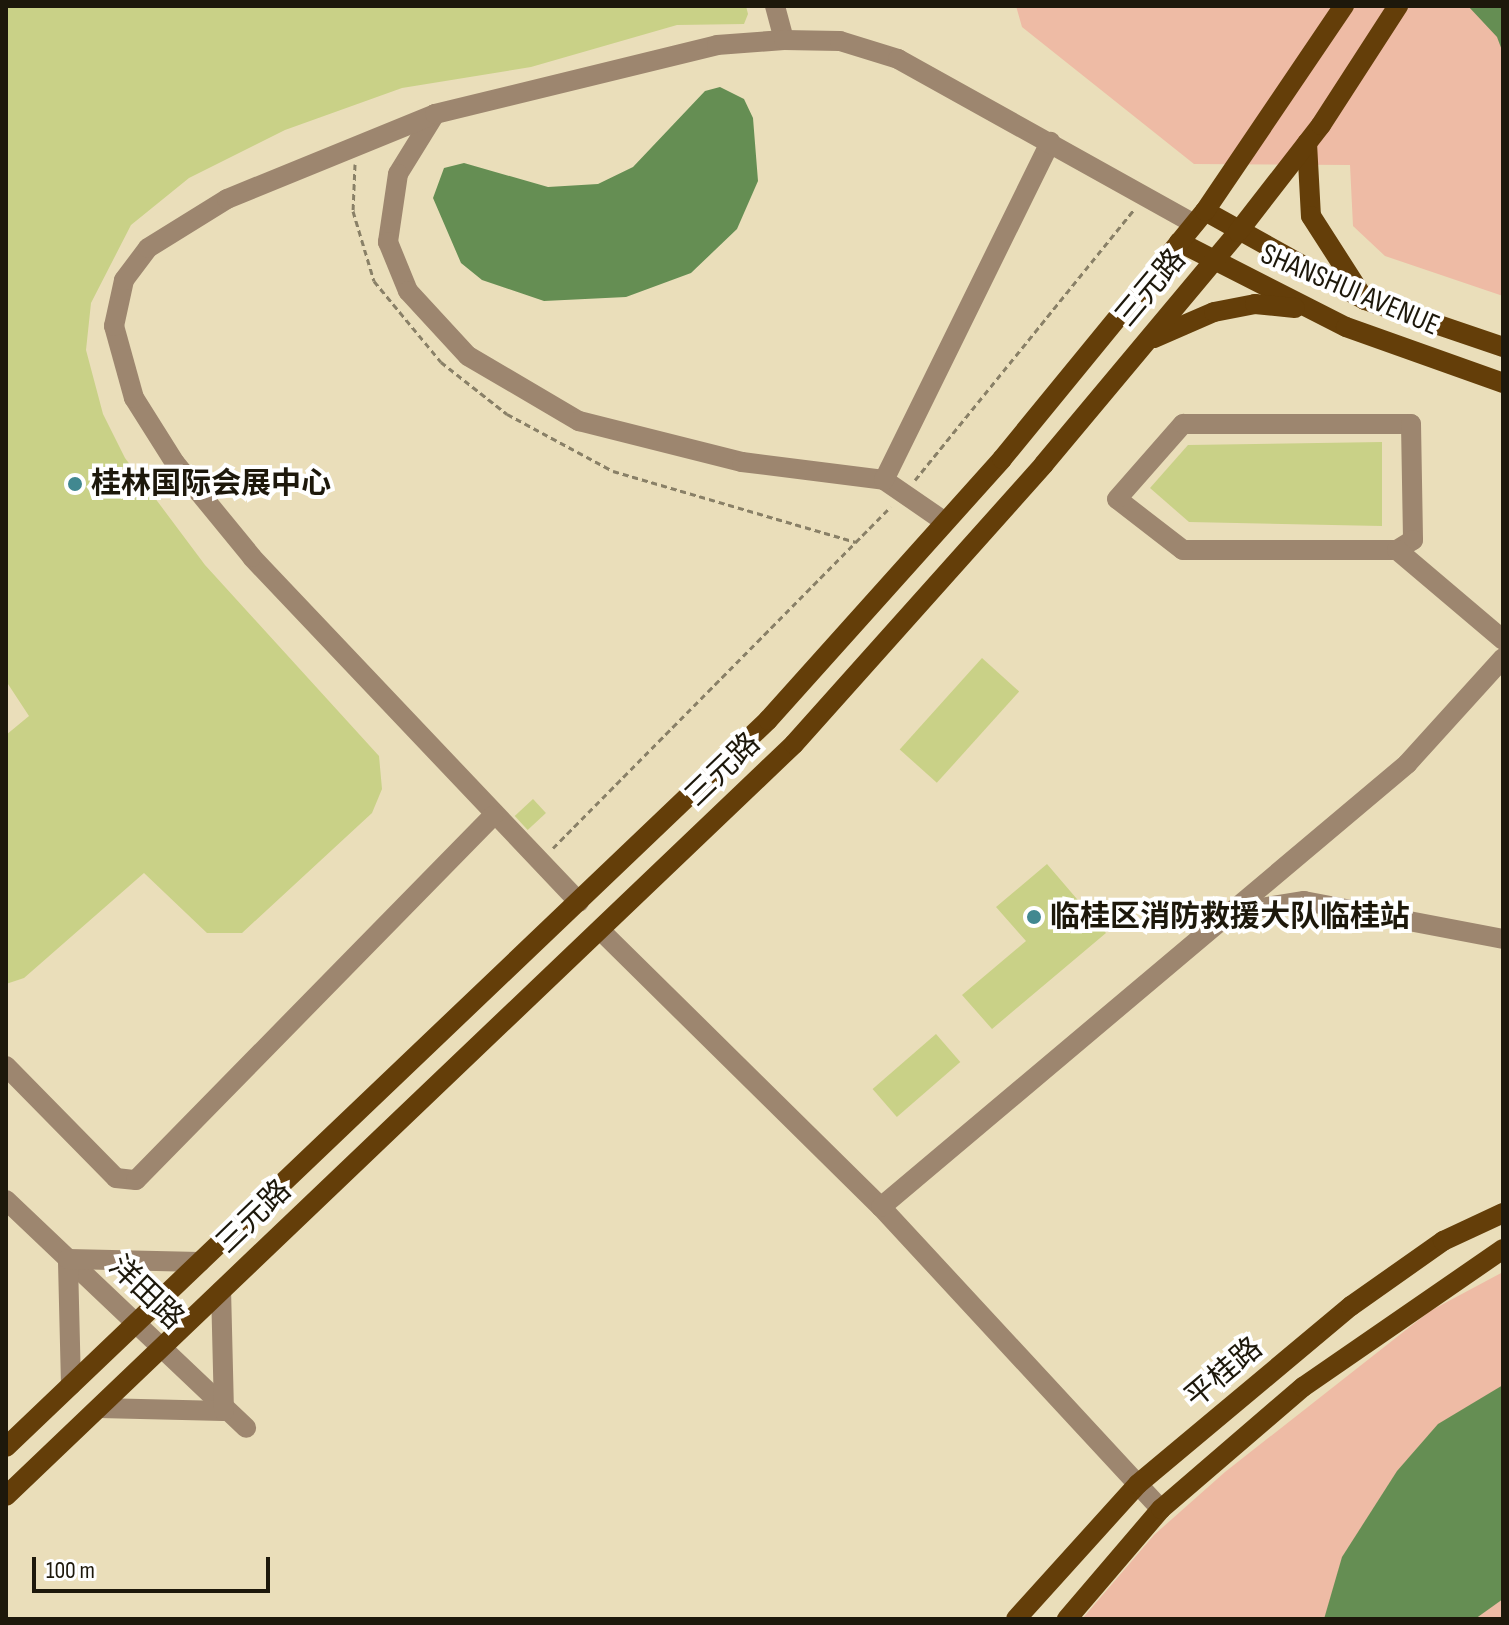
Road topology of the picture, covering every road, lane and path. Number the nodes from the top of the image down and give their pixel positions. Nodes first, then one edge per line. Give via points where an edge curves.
1 (775, 6) edge
2 (1344, 6) edge
3 (1397, 8) edge
4 (784, 40) junction
5 (435, 114) junction
6 (1050, 142) junction
7 (1307, 143) junction
8 (1145, 197) junction
9 (1199, 218) junction
10 (1238, 232) junction
11 (1179, 242) junction
12 (1212, 261) junction
13 (1365, 300) junction
14 (1318, 313) junction
15 (1143, 344) junction
16 (1503, 347) edge
17 (1503, 383) edge
18 (884, 480) junction
19 (904, 494) junction
20 (945, 522) junction
21 (1397, 550) junction
22 (1503, 640) edge
23 (1503, 658) edge
24 (493, 816) junction
25 (539, 862) junction
26 (579, 902) junction
27 (1233, 912) junction
28 (600, 930) junction
29 (1503, 939) edge
30 (6, 1066) edge
31 (6, 1200) edge
32 (881, 1207) junction
33 (1503, 1213) edge
34 (1503, 1249) edge
35 (68, 1259) junction
36 (200, 1262) junction
37 (221, 1291) junction
38 (135, 1324) junction
39 (160, 1348) junction
40 (71, 1385) junction
41 (99, 1408) junction
42 (224, 1411) junction
43 (246, 1428) dead end
44 (6, 1447) edge
45 (1138, 1484) junction
46 (6, 1496) edge
47 (1161, 1509) junction
48 (1016, 1619) edge
49 (1067, 1619) edge

1 - 4 street
2 - 9 main road, 三元路
3 - 7 main road, 三元路
4 - 5 street via 717,45
4 - 6 street via 840,41 898,59
5 - 18 street via 398,174 388,242 408,291 468,356 536,400 627,436
5 - 24 street via 227,199 168,231 124,280 114,326 134,398 175,463 252,557
6 - 8 street
6 - 18 street
7 - 10 main road, 三元路
7 - 13 main road via 1311,216
8 - 9 street
8 - 19 path
9 - 10 main road, SHANSHUI AVENUE
9 - 11 main road, 三元路
10 - 12 main road, 三元路
10 - 13 main road, SHANSHUI AVENUE
11 - 12 main road, SHANSHUI AVENUE
11 - 20 main road, 三元路
12 - 14 main road, SHANSHUI AVENUE
12 - 15 main road, 三元路
13 - 16 main road, SHANSHUI AVENUE
14 - 15 main road via 1255,304 1181,323
14 - 17 main road, SHANSHUI AVENUE
15 - 28 main road, 三元路 via 794,744
18 - 19 street
19 - 20 street
19 - 25 path
20 - 26 main road, 三元路 via 768,720
21 - 21 street via 1413,540 1411,424 1183,424 1117,499 1183,550
21 - 22 street
23 - 27 street via 1407,764
24 - 25 street
24 - 30 street via 136,1180 116,1178
25 - 26 street
26 - 36 main road, 三元路
27 - 29 street via 1304,901
27 - 32 street
28 - 32 street
28 - 37 main road, 三元路
31 - 35 street, 洋田路
32 - 45 street
33 - 45 main road, 平桂路 via 1443,1241 1351,1306
34 - 47 main road, 平桂路 via 1303,1387
35 - 36 street
35 - 38 street, 洋田路
35 - 40 street
36 - 38 main road, 三元路
37 - 39 main road, 三元路
37 - 42 street
38 - 39 street, 洋田路
38 - 40 main road, 三元路
39 - 41 main road, 三元路
39 - 42 street, 洋田路
40 - 44 main road, 三元路
41 - 42 street
41 - 46 main road, 三元路
42 - 43 street, 洋田路
45 - 47 street
45 - 48 main road, 平桂路
47 - 49 main road, 平桂路

